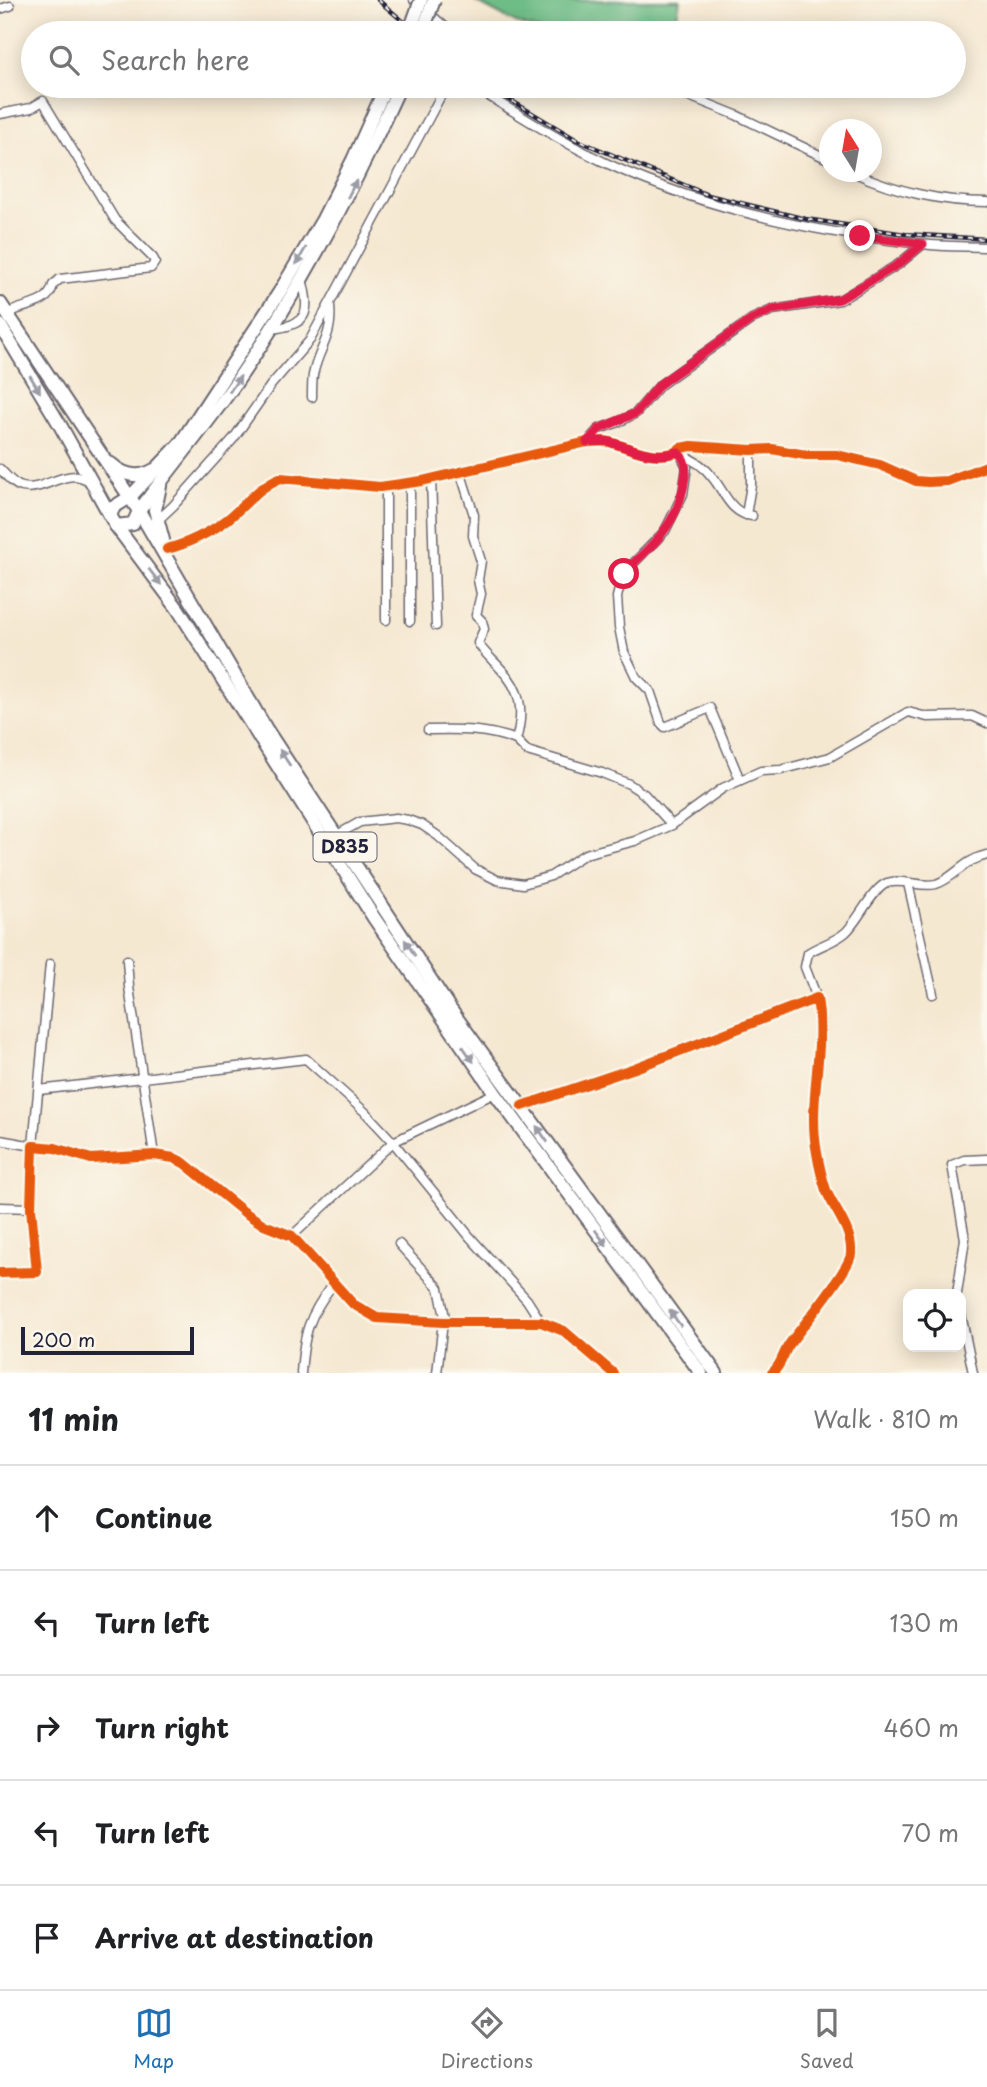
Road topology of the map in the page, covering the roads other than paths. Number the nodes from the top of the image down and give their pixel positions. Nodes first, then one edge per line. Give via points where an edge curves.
1 (414, 0) edge
2 (421, 0) edge
3 (433, 0) edge
4 (10, 6) dead end
5 (0, 9) edge
6 (413, 21) edge
7 (426, 21) edge
8 (438, 21) edge
9 (380, 98) edge
10 (395, 98) edge
11 (440, 98) edge
12 (492, 98) edge
13 (694, 98) edge
14 (0, 114) edge
15 (819, 155) edge
16 (881, 182) edge
17 (987, 202) edge
18 (923, 244) junction
19 (987, 247) edge
20 (302, 279) junction
21 (330, 306) junction
22 (2, 314) edge
23 (271, 329) junction
24 (312, 397) dead end
25 (587, 442) junction
26 (751, 450) junction
27 (679, 454) junction
28 (104, 457) junction
29 (79, 459) junction
30 (987, 466) edge
31 (158, 468) junction
32 (0, 469) edge
33 (460, 471) junction
34 (72, 475) junction
35 (431, 478) junction
36 (161, 482) junction
37 (410, 483) junction
38 (93, 485) junction
39 (386, 485) junction
40 (130, 497) junction
41 (139, 511) junction
42 (113, 520) junction
43 (157, 521) junction
44 (167, 549) junction
45 (179, 575) junction
46 (386, 620) dead end
47 (410, 621) dead end
48 (436, 626) dead end
49 (987, 723) edge
50 (428, 730) dead end
51 (516, 740) junction
52 (740, 780) junction
53 (672, 825) junction
54 (337, 835) junction
55 (987, 855) edge
56 (908, 883) junction
57 (127, 960) dead end
58 (50, 964) dead end
59 (933, 994) dead end
60 (817, 998) junction
61 (143, 1077) junction
62 (39, 1090) junction
63 (495, 1093) junction
64 (522, 1106) junction
65 (0, 1140) edge
66 (393, 1142) junction
67 (33, 1146) junction
68 (154, 1155) junction
69 (987, 1159) edge
70 (0, 1207) edge
71 (31, 1208) junction
72 (292, 1236) junction
73 (399, 1244) dead end
74 (0, 1273) edge
75 (333, 1284) junction
76 (958, 1289) edge
77 (444, 1322) junction
78 (541, 1322) junction
79 (966, 1339) edge
80 (611, 1372) edge
81 (301, 1373) edge
82 (437, 1373) edge
83 (701, 1373) edge
84 (716, 1373) edge
85 (772, 1373) edge
86 (973, 1373) edge

1 - 8 street
2 - 6 highway, bridge
3 - 7 highway, bridge
4 - 5 street
9 -> 31 highway via 329,207 279,293 180,443
20 -> 10 highway via 358,178
11 - 21 street
12 - 18 street via 596,158 677,191 788,223
13 - 15 street
14 - 22 street via 43,101 115,220 155,262 150,268 60,279 46,299
16 - 17 street via 966,202
18 - 19 street
18 - 25 street via 840,299 772,310 752,319 660,384 636,413 599,429
20 - 23 highway
20 - 23 street via 307,309 303,319 290,327
21 - 24 street via 332,322 312,377
21 - 43 street via 310,340 271,385 234,439
22 - 28 highway, D835
22 -> 29 highway, D835
36 -> 23 highway
25 - 27 street via 607,441 657,455
25 - 33 street
26 - 27 street via 692,446 680,448
26 - 27 street via 749,516 732,506 713,477 694,460
26 - 30 street via 860,459 928,482 947,481
27 - 52 street via 687,467 683,494 665,531 624,574 617,597 619,627 624,652 636,677 650,691 661,723 665,727 710,708
28 - 31 highway via 135,476
28 - 40 highway, D835
29 - 34 street via 80,467
29 - 38 highway, D835
31 - 40 highway
32 - 34 street via 23,487
33 - 35 street
33 - 51 street via 474,515 473,536 481,561 476,615 484,629 478,643 502,669 522,706
34 - 38 street
35 - 37 street
35 - 48 street
36 - 41 highway
36 - 43 highway
37 - 39 street
37 - 47 street
38 - 42 highway, D835
39 - 44 street via 280,478 267,483 222,523
39 - 46 street
40 - 41 highway, D835
40 - 42 highway via 119,502
41 - 42 highway via 133,524
41 - 45 highway, D835
42 -> 63 highway, D835 via 178,608 374,918
43 - 44 highway
44 - 45 highway
54 -> 45 highway, D835 via 267,729
49 - 52 street via 972,716 908,712 830,757 761,771
50 - 51 street via 465,729
51 - 53 street via 527,751 629,784
52 - 53 street
53 - 54 street via 585,854 551,876 523,884 497,880 475,869 438,836 408,820 359,821
64 -> 54 highway, D835 via 450,1009
55 - 56 street via 976,857 936,884
56 - 59 street
56 - 60 street via 881,886 846,932 808,954 805,967
57 - 61 street
58 - 62 street
60 - 64 street
60 - 85 street via 821,1038 815,1142 827,1191 843,1220 851,1253
61 - 62 street
61 - 66 street via 306,1059
61 - 68 street
62 - 67 street
63 - 66 street
63 -> 83 highway, D835
84 -> 64 highway, D835
65 - 67 street
66 - 72 street
66 - 78 street
67 - 68 street via 91,1159
67 - 71 street
68 - 72 street via 184,1163 244,1212
69 - 76 street via 952,1165 965,1239
70 - 71 street
71 - 74 street via 37,1272
72 - 75 street
73 - 77 street via 439,1288
75 - 77 street via 353,1304 377,1318
75 - 81 street via 315,1307 304,1337
77 - 78 street
77 - 82 street
78 - 80 street via 564,1331
79 - 86 street

